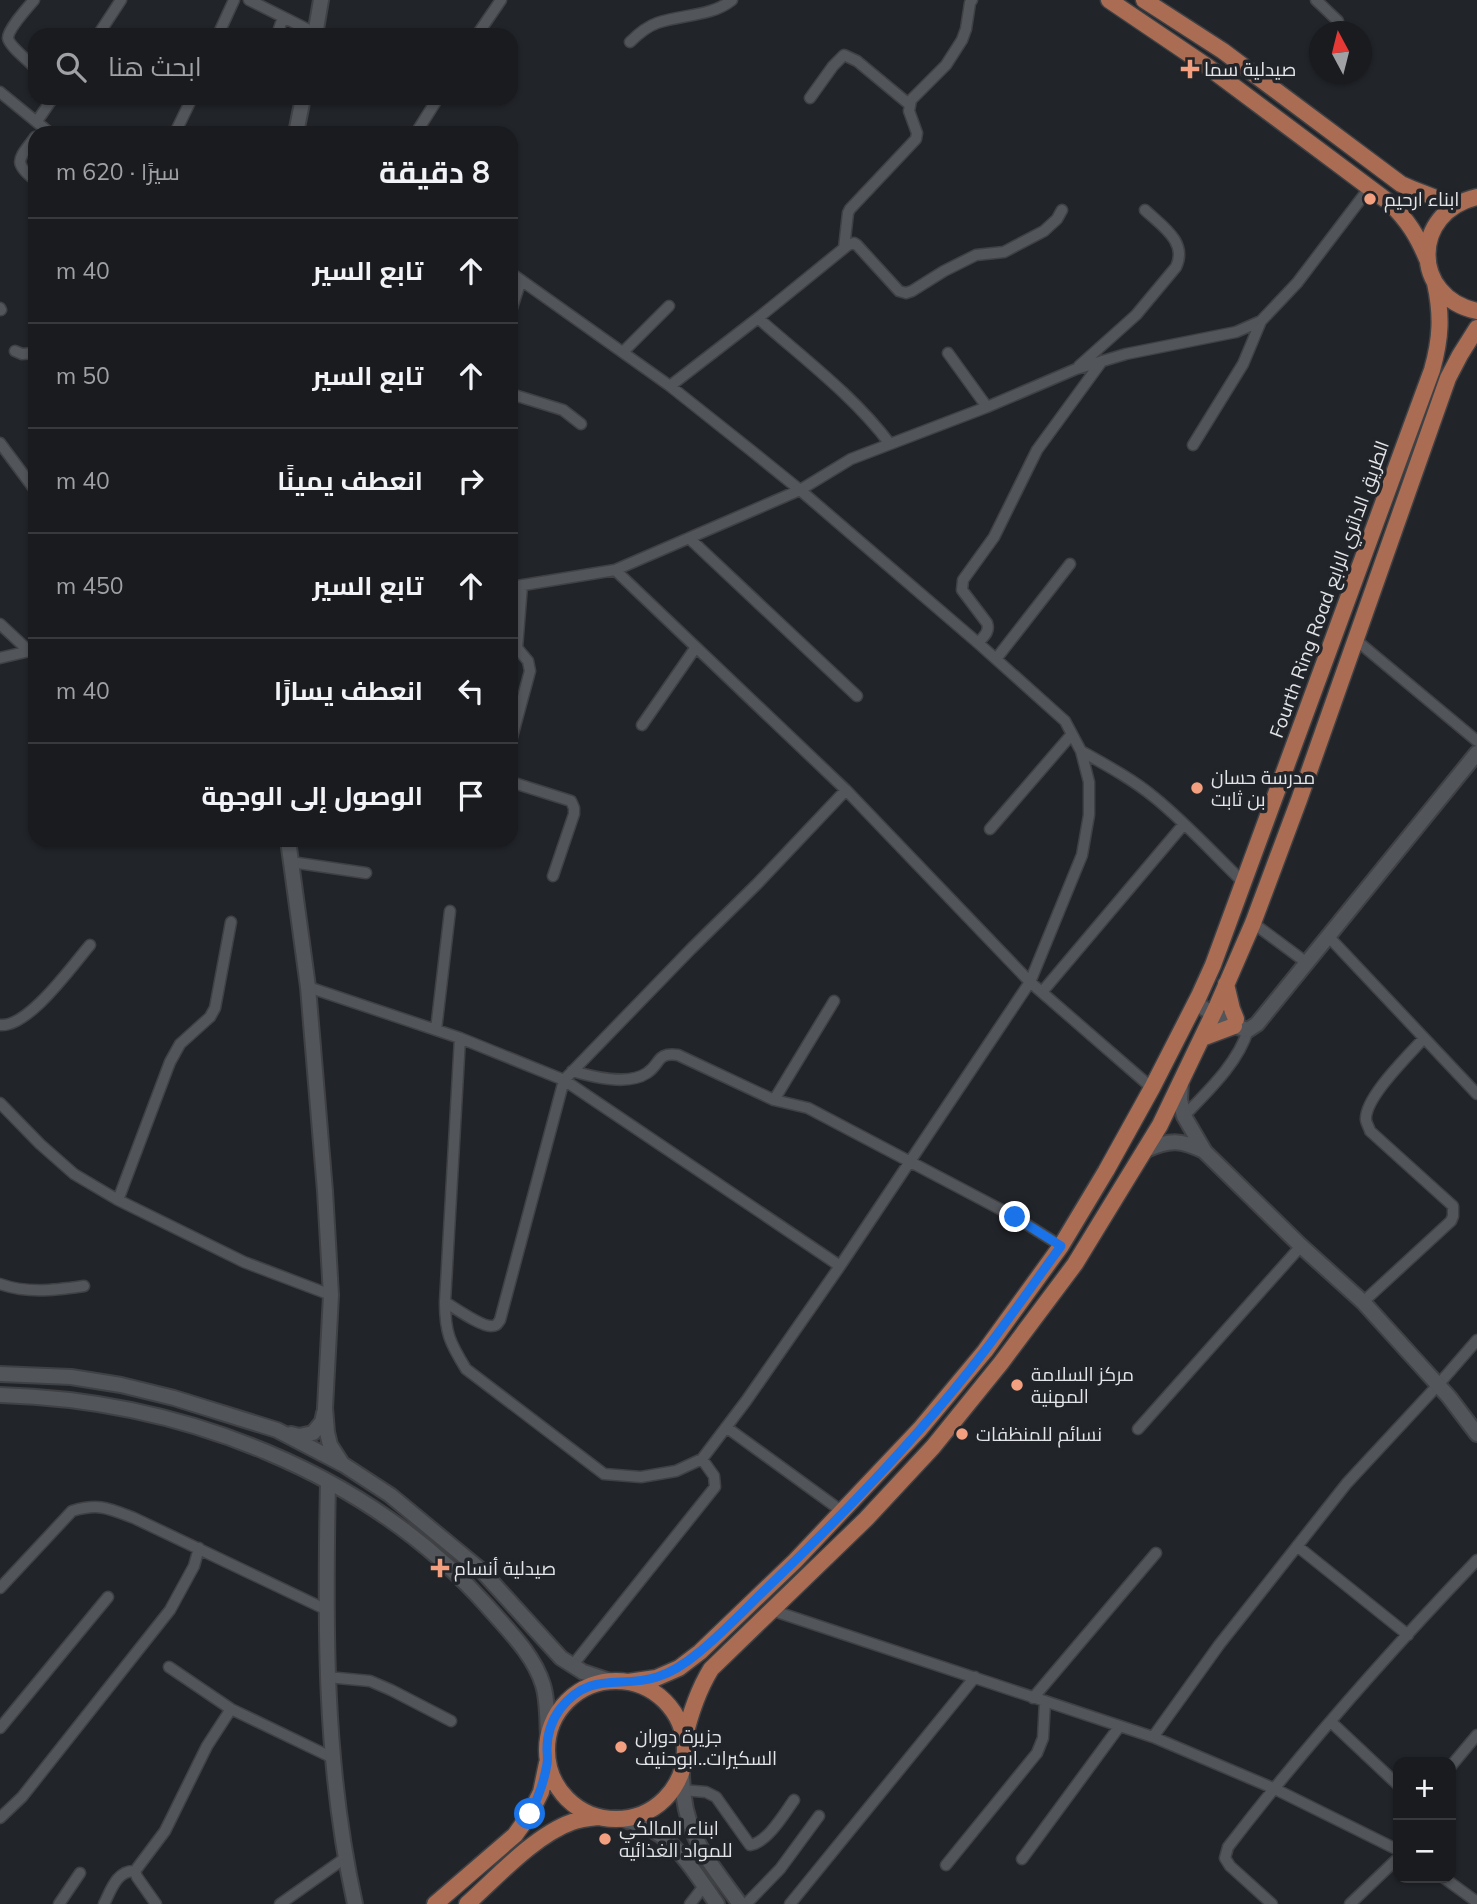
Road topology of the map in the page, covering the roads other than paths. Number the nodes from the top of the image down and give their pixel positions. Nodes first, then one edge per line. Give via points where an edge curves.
1 (34, 0) edge
2 (121, 0) edge
3 (234, 0) edge
4 (249, 0) edge
5 (321, 0) edge
6 (501, 0) edge
7 (732, 0) edge
8 (972, 0) edge
9 (1109, 0) edge
10 (1144, 0) edge
11 (1316, 0) edge
12 (283, 17) junction
13 (1338, 21) dead end
14 (102, 28) edge
15 (221, 28) edge
16 (279, 28) edge
17 (304, 28) edge
18 (316, 28) edge
19 (482, 28) edge
20 (629, 41) dead end
21 (28, 61) edge
22 (0, 92) edge
23 (810, 98) dead end
24 (50, 105) edge
25 (189, 105) edge
26 (302, 105) edge
27 (434, 105) edge
28 (910, 105) junction
29 (37, 126) edge
30 (42, 126) edge
31 (178, 126) edge
32 (297, 126) edge
33 (420, 126) edge
34 (28, 148) edge
35 (28, 174) edge
36 (1370, 187) junction
37 (1477, 197) edge
38 (1453, 206) junction
39 (1062, 209) dead end
40 (1145, 210) dead end
41 (844, 248) junction
42 (1427, 260) junction
43 (518, 278) edge
44 (521, 280) junction
45 (1434, 283) junction
46 (518, 289) edge
47 (669, 306) dead end
48 (1477, 311) edge
49 (758, 318) junction
50 (1261, 321) junction
51 (1477, 328) edge
52 (15, 351) dead end
53 (623, 352) junction
54 (948, 353) dead end
55 (28, 354) edge
56 (1102, 361) junction
57 (1076, 369) junction
58 (670, 386) junction
59 (518, 396) edge
60 (987, 407) junction
61 (581, 424) dead end
62 (0, 443) edge
63 (890, 444) junction
64 (1193, 445) dead end
65 (28, 481) edge
66 (800, 490) junction
67 (690, 538) junction
68 (1070, 564) dead end
69 (615, 570) junction
70 (522, 585) junction
71 (518, 586) edge
72 (0, 624) edge
73 (518, 635) edge
74 (1356, 640) junction
75 (978, 643) junction
76 (28, 647) edge
77 (696, 647) junction
78 (518, 649) edge
79 (28, 651) edge
80 (0, 658) edge
81 (996, 659) junction
82 (857, 696) dead end
83 (518, 715) edge
84 (642, 725) dead end
85 (1072, 734) junction
86 (1477, 741) edge
87 (1081, 751) junction
88 (1477, 752) edge
89 (518, 784) edge
90 (846, 790) junction
91 (1184, 824) junction
92 (990, 829) dead end
93 (289, 847) edge
94 (291, 862) junction
95 (366, 873) dead end
96 (553, 876) dead end
97 (1244, 883) junction
98 (450, 911) dead end
99 (231, 922) dead end
100 (1253, 923) junction
101 (1328, 936) junction
102 (90, 945) dead end
103 (1307, 963) junction
104 (1030, 982) junction
105 (1226, 984) junction
106 (308, 987) junction
107 (1042, 992) junction
108 (1197, 1000) junction
109 (834, 1001) dead end
110 (1215, 1010) junction
111 (0, 1025) edge
112 (1240, 1026) junction
113 (436, 1030) junction
114 (460, 1038) junction
115 (1202, 1038) junction
116 (1424, 1038) junction
117 (572, 1071) junction
118 (564, 1080) junction
119 (1181, 1081) junction
120 (1152, 1088) junction
121 (1477, 1094) edge
122 (774, 1100) junction
123 (0, 1103) edge
124 (1184, 1116) junction
125 (1146, 1150) junction
126 (1205, 1152) junction
127 (909, 1161) junction
128 (117, 1199) junction
129 (1061, 1246) junction
130 (1301, 1246) junction
131 (840, 1266) junction
132 (0, 1284) edge
133 (84, 1286) dead end
134 (331, 1295) junction
135 (445, 1302) junction
136 (1363, 1302) junction
137 (1477, 1340) edge
138 (0, 1374) edge
139 (1438, 1385) junction
140 (0, 1395) edge
141 (325, 1408) junction
142 (726, 1427) junction
143 (1138, 1429) dead end
144 (277, 1430) junction
145 (1477, 1434) edge
146 (702, 1459) junction
147 (344, 1465) junction
148 (328, 1482) junction
149 (843, 1512) junction
150 (1297, 1546) junction
151 (199, 1548) junction
152 (1156, 1553) dead end
153 (1477, 1560) edge
154 (0, 1588) edge
155 (108, 1597) dead end
156 (325, 1609) junction
157 (771, 1610) junction
158 (1408, 1634) junction
159 (572, 1666) junction
160 (169, 1667) dead end
161 (327, 1677) junction
162 (975, 1677) junction
163 (610, 1681) junction
164 (628, 1682) junction
165 (1033, 1698) junction
166 (1045, 1701) junction
167 (231, 1709) junction
168 (451, 1721) dead end
169 (1331, 1722) junction
170 (1119, 1727) junction
171 (0, 1728) edge
172 (1477, 1735) edge
173 (548, 1737) junction
174 (1153, 1737) junction
175 (684, 1740) junction
176 (333, 1758) junction
177 (1456, 1760) edge
178 (548, 1761) junction
179 (682, 1771) junction
180 (1393, 1780) edge
181 (1273, 1787) junction
182 (682, 1790) junction
183 (794, 1800) dead end
184 (819, 1816) dead end
185 (608, 1817) junction
186 (0, 1818) edge
187 (1393, 1847) edge
188 (345, 1858) junction
189 (1022, 1858) dead end
190 (1393, 1863) edge
191 (946, 1865) dead end
192 (135, 1871) junction
193 (80, 1872) dead end
194 (1452, 1883) edge
195 (704, 1886) junction
196 (1476, 1899) edge
197 (793, 1902) edge
198 (59, 1904) edge
199 (104, 1904) edge
200 (156, 1904) edge
201 (280, 1904) edge
202 (355, 1904) edge
203 (435, 1904) edge
204 (467, 1904) edge
205 (690, 1904) edge
206 (717, 1904) edge
207 (740, 1904) edge
208 (746, 1904) edge
209 (1272, 1904) edge
210 (1350, 1904) edge

1 - 21 street via 8,38
2 - 14 street
3 - 15 street
4 - 12 street
5 - 18 street
6 - 19 street
7 - 20 street via 720,9 656,23
8 - 28 street via 962,40
9 - 36 main road, Fourth Ring Road الطريق الدائري الرابع
10 - 38 main road via 1223,51 1381,171 1420,194
11 - 13 street
12 - 16 street
12 - 17 street
22 - 29 street
23 - 28 street via 844,55
24 - 30 street
25 - 31 street
26 - 32 street
27 - 33 street
28 - 41 street via 916,139 850,209
34 - 35 street via 20,162
36 - 42 main road, Fourth Ring Road الطريق الدائري الرابع via 1406,220
36 - 50 street via 1297,283
37 - 38 main road
38 - 42 main road via 1430,235
39 - 41 street via 1044,231 1017,246 976,255 906,293 896,289 857,245
40 - 57 street via 1177,241 1181,258 1136,315
41 - 49 street
42 - 45 main road, Fourth Ring Road الطريق الدائري الرابع
43 - 44 street
44 - 46 street
44 - 53 street
45 - 48 main road via 1457,305
45 - 97 main road, Fourth Ring Road الطريق الدائري الرابع via 1441,323 1432,370
47 - 53 street
49 - 58 street
49 - 63 street via 848,397
50 - 56 street via 1236,331
50 - 64 street via 1242,364
51 - 74 main road via 1448,378
52 - 55 street
53 - 58 street
54 - 60 street
56 - 57 street
56 - 75 street via 1037,450 994,537 963,580 962,590 989,627
57 - 60 street
58 - 66 street
59 - 61 street via 564,410
60 - 63 street
62 - 65 street
63 - 66 street via 851,459
66 - 67 street
66 - 75 street
67 - 69 street
67 - 82 street
68 - 81 street
69 - 70 street
69 - 77 street
70 - 71 street
70 - 73 street
72 - 76 street
74 - 86 street
74 - 100 main road
75 - 81 street
77 - 84 street
77 - 90 street
78 - 83 street via 530,671
79 - 80 street
81 - 85 street via 1065,721
85 - 87 street
85 - 92 street
87 - 91 street via 1119,772
87 - 104 street via 1089,815 1082,855
88 - 101 street
89 - 96 street via 573,805
90 - 104 street
90 - 117 street
91 - 97 street
91 - 107 street
93 - 94 street
94 - 95 street
94 - 106 street
97 - 108 main road, Fourth Ring Road الطريق الدائري الرابع
98 - 113 street
99 - 128 street via 215,1008 180,1044 170,1062
100 - 103 street
100 - 105 main road
101 - 103 street
101 - 116 street
102 - 111 street via 31,1012
103 - 112 street via 1257,1024
104 - 107 street
104 - 127 street
105 - 110 main road
105 - 112 main road
106 - 113 street
106 - 134 street
107 - 120 street
108 - 110 street
108 - 120 main road, Fourth Ring Road الطريق الدائري الرابع
109 - 122 street
110 - 112 street
110 - 115 main road
112 - 115 main road
112 - 124 street via 1243,1043
113 - 114 street
114 - 118 street
114 - 135 street
115 - 119 main road
116 - 121 street
116 - 136 street via 1376,1093 1366,1121 1370,1131 1453,1206 1453,1216
117 - 118 street
117 - 122 street via 613,1079 638,1077 650,1072 659,1057 678,1055
118 - 131 street
118 - 135 street via 500,1320 492,1326 483,1324
119 - 124 street
119 - 125 main road
120 - 129 main road, Fourth Ring Road الطريق الدائري الرابع
122 - 127 street via 808,1108
123 - 128 street via 74,1174
124 - 126 street
125 - 126 street via 1174,1141
125 - 157 main road via 1075,1264 933,1447
126 - 130 street
127 - 129 street
127 - 131 street
128 - 134 street via 244,1262
129 - 149 main road, Fourth Ring Road الطريق الدائري الرابع via 985,1350
130 - 136 street
130 - 143 street
131 - 142 street
132 - 133 street via 42,1291
134 - 141 street
135 - 146 street via 445,1325 466,1369 604,1474 640,1477 676,1471
136 - 139 street
137 - 139 street
138 - 144 street via 121,1385
139 - 145 street
139 - 150 street via 1347,1483
140 - 148 street via 72,1400 169,1420 218,1434
141 - 144 street via 313,1433 299,1436
141 - 147 street via 330,1445
142 - 146 street
142 - 149 street
144 - 147 street
146 - 159 street via 714,1476 715,1487
147 - 159 street via 444,1538
148 - 156 street
148 - 173 street via 429,1549 507,1629 543,1683
149 - 164 main road, Fourth Ring Road الطريق الدائري الرابع via 700,1652 656,1678
150 - 158 street
150 - 174 street
151 - 154 street via 105,1507 88,1506 72,1511
151 - 156 street
151 - 186 street via 170,1610 22,1797
152 - 165 street
153 - 158 street
155 - 171 street
156 - 161 street
157 - 162 street
157 - 175 main road via 711,1670 700,1688
158 - 169 street
159 - 163 street
160 - 167 street
161 - 168 street via 370,1681
161 - 176 street
162 - 165 street
162 - 197 street
163 - 164 main road
163 - 173 main road via 569,1699
164 - 175 main road via 659,1696 671,1708
165 - 166 street
166 - 170 street
166 - 191 street via 1043,1738 1037,1753
167 - 176 street
167 - 192 street via 164,1831
169 - 180 street
169 - 181 street
170 - 174 street
170 - 189 street
172 - 177 street
173 - 178 main road
174 - 181 street
175 - 179 main road
176 - 188 street
178 - 185 main road via 556,1783 571,1802
178 - 203 main road via 541,1792 515,1835
179 - 182 street
179 - 185 main road via 669,1793 649,1810
181 - 187 street
181 - 209 street via 1228,1847 1225,1858
182 - 183 street via 706,1791 716,1797 750,1845 763,1841
182 - 207 street via 698,1846
184 - 208 street via 780,1869
185 - 195 street via 643,1825 661,1836
185 - 204 main road via 573,1821 549,1833
188 - 201 street
188 - 202 street
190 - 210 street
192 - 199 street via 120,1875
192 - 200 street
193 - 198 street
194 - 196 street
195 - 205 street
195 - 206 street

